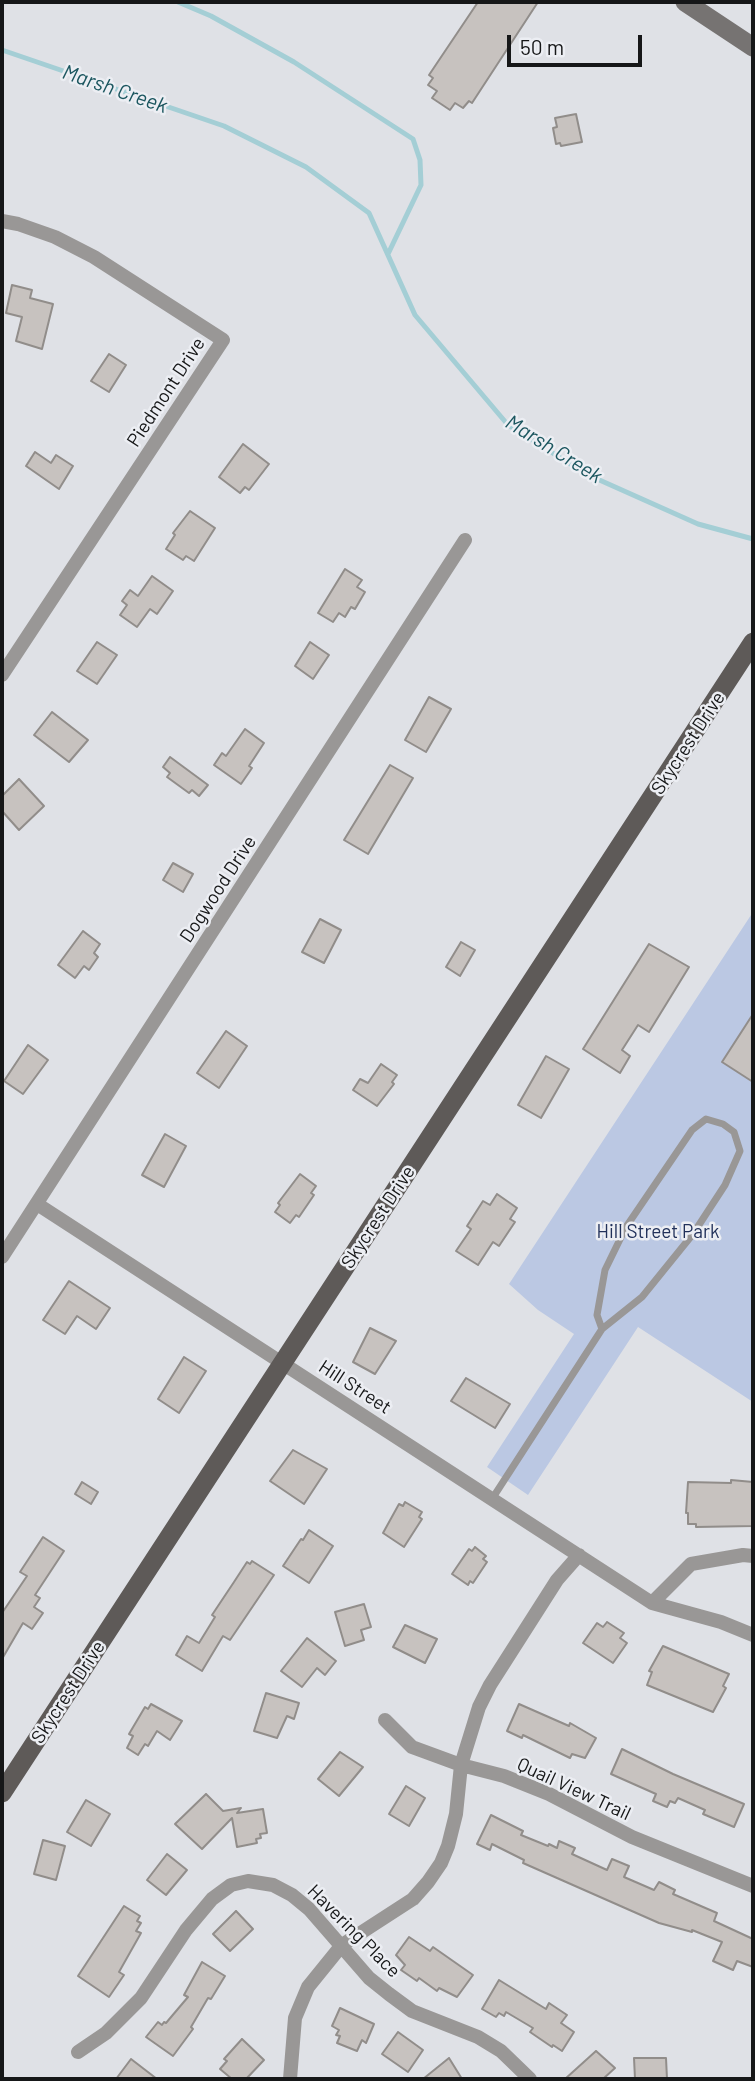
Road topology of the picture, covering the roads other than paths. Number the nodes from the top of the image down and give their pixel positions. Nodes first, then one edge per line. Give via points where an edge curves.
1 (685, 2) edge
2 (753, 47) edge
3 (2, 221) edge
4 (465, 540) dead end
5 (753, 642) edge
6 (2, 676) edge
7 (37, 1204) junction
8 (2, 1257) edge
9 (602, 1328) junction
10 (283, 1363) junction
11 (492, 1499) junction
12 (579, 1555) junction
13 (753, 1556) edge
14 (652, 1603) junction
15 (753, 1635) edge
16 (385, 1720) dead end
17 (461, 1765) junction
18 (2, 1793) edge
19 (753, 1886) edge
20 (342, 1945) junction
21 (78, 2052) dead end
22 (290, 2079) edge
23 (530, 2079) edge

1 - 2 main road
3 - 6 street, Piedmont Drive via 54,237 94,257 223,340
4 - 7 street, Dogwood Drive
5 - 10 main road, Skycrest Drive
7 - 8 street, Dogwood Drive
7 - 10 street, Hill Street
9 - 9 lane via 642,1297 725,1185 740,1151 734,1132 723,1124 706,1119 692,1130 626,1227 605,1270 597,1315
9 - 11 lane
10 - 11 street, Hill Street
10 - 18 main road, Skycrest Drive
11 - 12 street, Hill Street
12 - 14 street, Hill Street
12 - 17 street via 557,1580 490,1685
13 - 14 street via 691,1564
14 - 15 street, Hill Street
16 - 17 street, Quail View Trail via 412,1747
17 - 19 street, Quail View Trail via 549,1794 632,1837
17 - 20 street via 449,1846 429,1882 413,1899
20 - 21 street, Havering Place via 292,1895 273,1885 248,1881 231,1885 212,1899 186,1930 141,1998 119,2022
20 - 22 street via 308,1987 295,2018
20 - 23 street, Havering Place via 369,1978 412,2011 501,2051

